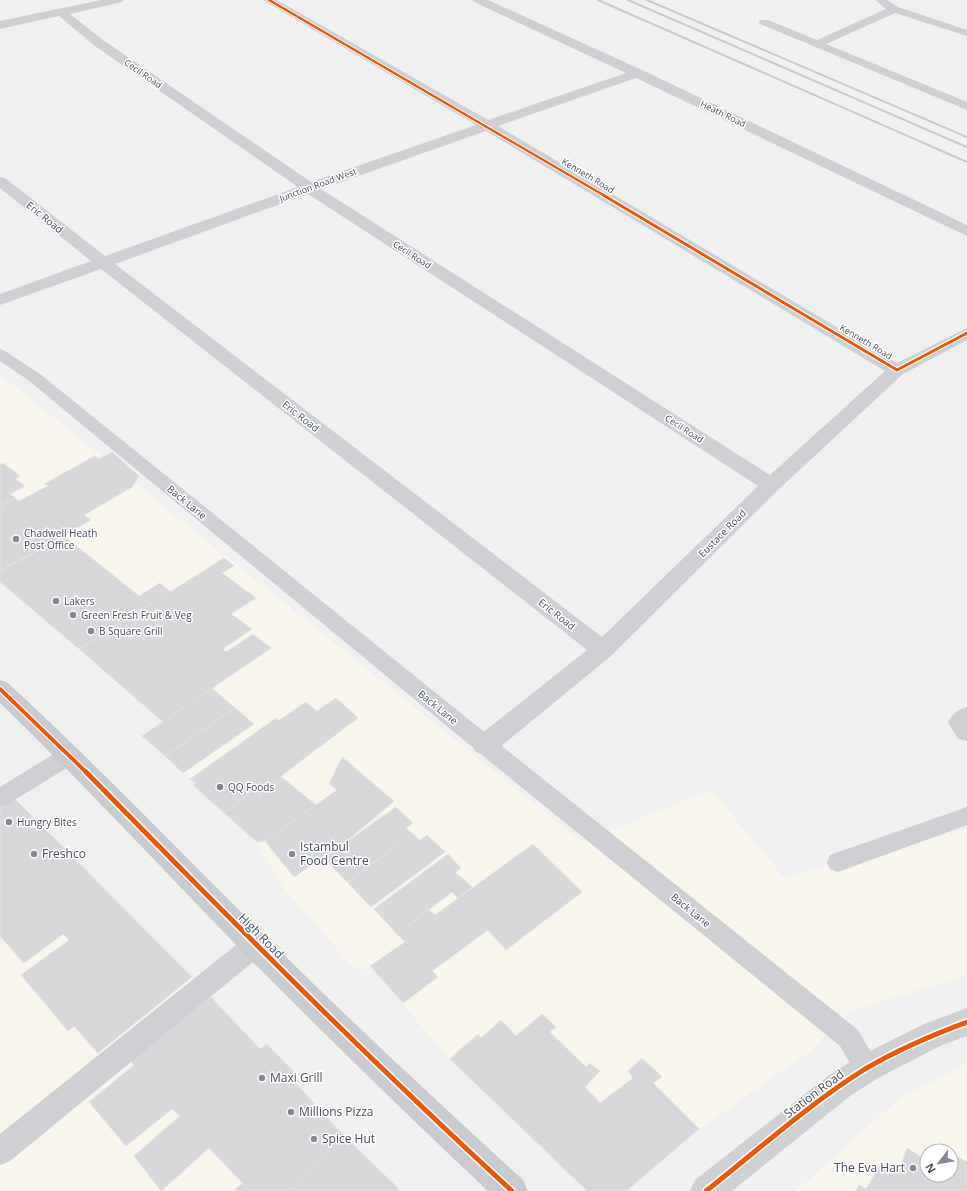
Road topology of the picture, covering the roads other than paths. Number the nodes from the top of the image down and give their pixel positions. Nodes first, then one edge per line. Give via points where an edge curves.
1 (118, 0) edge
2 (268, 0) edge
3 (478, 0) edge
4 (880, 0) edge
5 (894, 9) junction
6 (61, 12) junction
7 (764, 22) dead end
8 (0, 25) edge
9 (967, 33) edge
10 (817, 44) junction
11 (637, 73) junction
12 (967, 106) edge
13 (488, 126) junction
14 (0, 180) edge
15 (309, 188) junction
16 (967, 231) edge
17 (103, 263) junction
18 (0, 300) edge
19 (967, 333) edge
20 (0, 354) edge
21 (897, 370) junction
22 (771, 485) junction
23 (603, 650) junction
24 (0, 689) edge
25 (967, 716) edge
26 (967, 732) edge
27 (485, 745) junction
28 (70, 754) junction
29 (0, 798) edge
30 (967, 816) edge
31 (838, 862) dead end
32 (255, 945) junction
33 (967, 1022) edge
34 (868, 1068) junction
35 (0, 1151) edge
36 (512, 1191) edge
37 (706, 1191) edge

1 - 6 street
2 - 13 street, Kenneth Road
3 - 11 street, Heath Road
4 - 5 lane
5 - 9 lane
5 - 10 lane
6 - 8 street
6 - 15 street, Cecil Road via 99,43
7 - 10 lane
10 - 12 lane
11 - 13 street, Junction Road West
11 - 16 street, Heath Road
13 - 15 street, Junction Road West
13 - 21 street, Kenneth Road
14 - 17 street, Eric Road
15 - 17 street, Junction Road West
15 - 22 street, Cecil Road
17 - 18 street, Junction Road West
17 - 23 street, Eric Road
19 - 21 street, Eustace Road
20 - 27 lane, Back Lane via 34,377
21 - 22 street, Eustace Road
22 - 23 street, Eustace Road
23 - 27 street, Eustace Road
24 - 28 main road, High Road
25 - 26 street via 960,722
27 - 34 lane, Back Lane via 849,1038
28 - 29 lane
28 - 32 main road, High Road
30 - 31 lane
32 - 35 lane
32 - 36 main road, High Road
33 - 34 street, Station Road via 932,1035
34 - 37 street, Station Road via 839,1086

